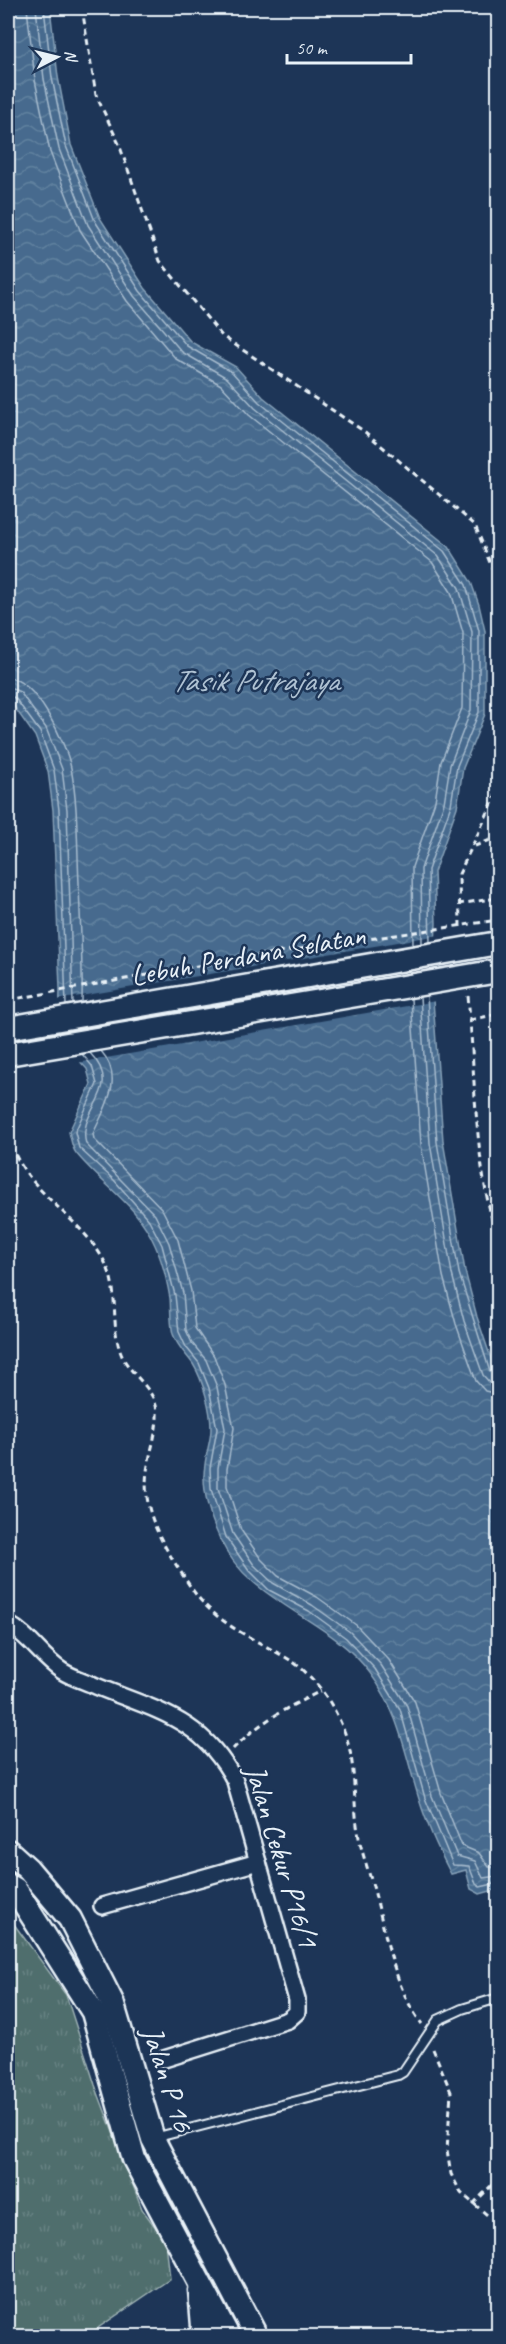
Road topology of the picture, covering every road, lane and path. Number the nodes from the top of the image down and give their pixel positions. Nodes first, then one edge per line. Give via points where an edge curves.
1 (82, 8) edge
2 (498, 583) edge
3 (498, 791) edge
4 (498, 837) edge
5 (474, 846) junction
6 (498, 898) edge
7 (458, 904) junction
8 (498, 920) edge
9 (460, 926) junction
10 (462, 937) dead end
11 (498, 943) edge
12 (498, 971) edge
13 (8, 979) edge
14 (466, 985) dead end
15 (8, 1000) edge
16 (498, 1014) edge
17 (8, 1016) edge
18 (470, 1020) junction
19 (8, 1028) edge
20 (8, 1062) edge
21 (9, 1126) edge
22 (498, 1241) edge
23 (8, 1624) edge
24 (321, 1691) junction
25 (224, 1759) junction
26 (8, 1851) edge
27 (258, 1862) junction
28 (8, 1885) edge
29 (102, 1906) dead end
30 (498, 1998) edge
31 (429, 2032) junction
32 (164, 2059) dead end
33 (153, 2139) junction
34 (498, 2179) edge
35 (473, 2204) junction
36 (498, 2224) edge
37 (199, 2278) junction
38 (254, 2329) edge
39 (226, 2336) edge
40 (201, 2337) edge

1 - 2 path via 96,95 119,144 160,261 222,336 365,432 474,525
3 - 5 path
4 - 5 path
5 - 7 path via 459,874
6 - 7 path
7 - 9 path
8 - 9 path
9 - 10 path
9 - 15 path
11 - 19 street, Lebuh Perdana Selatan, bridge
12 - 20 street, Lebuh Perdana Selatan, bridge
13 - 15 path
14 - 18 path
15 - 17 path
16 - 18 path
18 - 22 path via 477,1142
20 - 21 path
21 - 24 path via 11,1143 39,1190 78,1229 108,1270 122,1355 153,1396 157,1410 146,1474 148,1502 153,1524 168,1554 215,1617 242,1636 288,1658
23 - 25 street, Jalan Cekur P16/1 via 63,1672 186,1723
24 - 25 path via 278,1712 248,1734
24 - 31 path via 347,1740 358,1834 398,1978 415,2015
25 - 27 street, Jalan Cekur P16/1 via 235,1781
26 - 33 street, Jalan P 16 via 70,1919 112,2002
27 - 29 street
27 - 32 street, Jalan Cekur P16/1 via 297,2000 297,2012 288,2020
28 - 37 street, Jalan P 16 via 15,1889 93,2012 134,2159
30 - 31 lane via 443,2016
31 - 33 lane via 398,2075
31 - 35 path via 451,2092 447,2150 451,2174 461,2193
33 - 38 street, Jalan P 16
34 - 35 path
35 - 36 path
37 - 39 street, Jalan P 16
37 - 40 street
38 - 39 street

